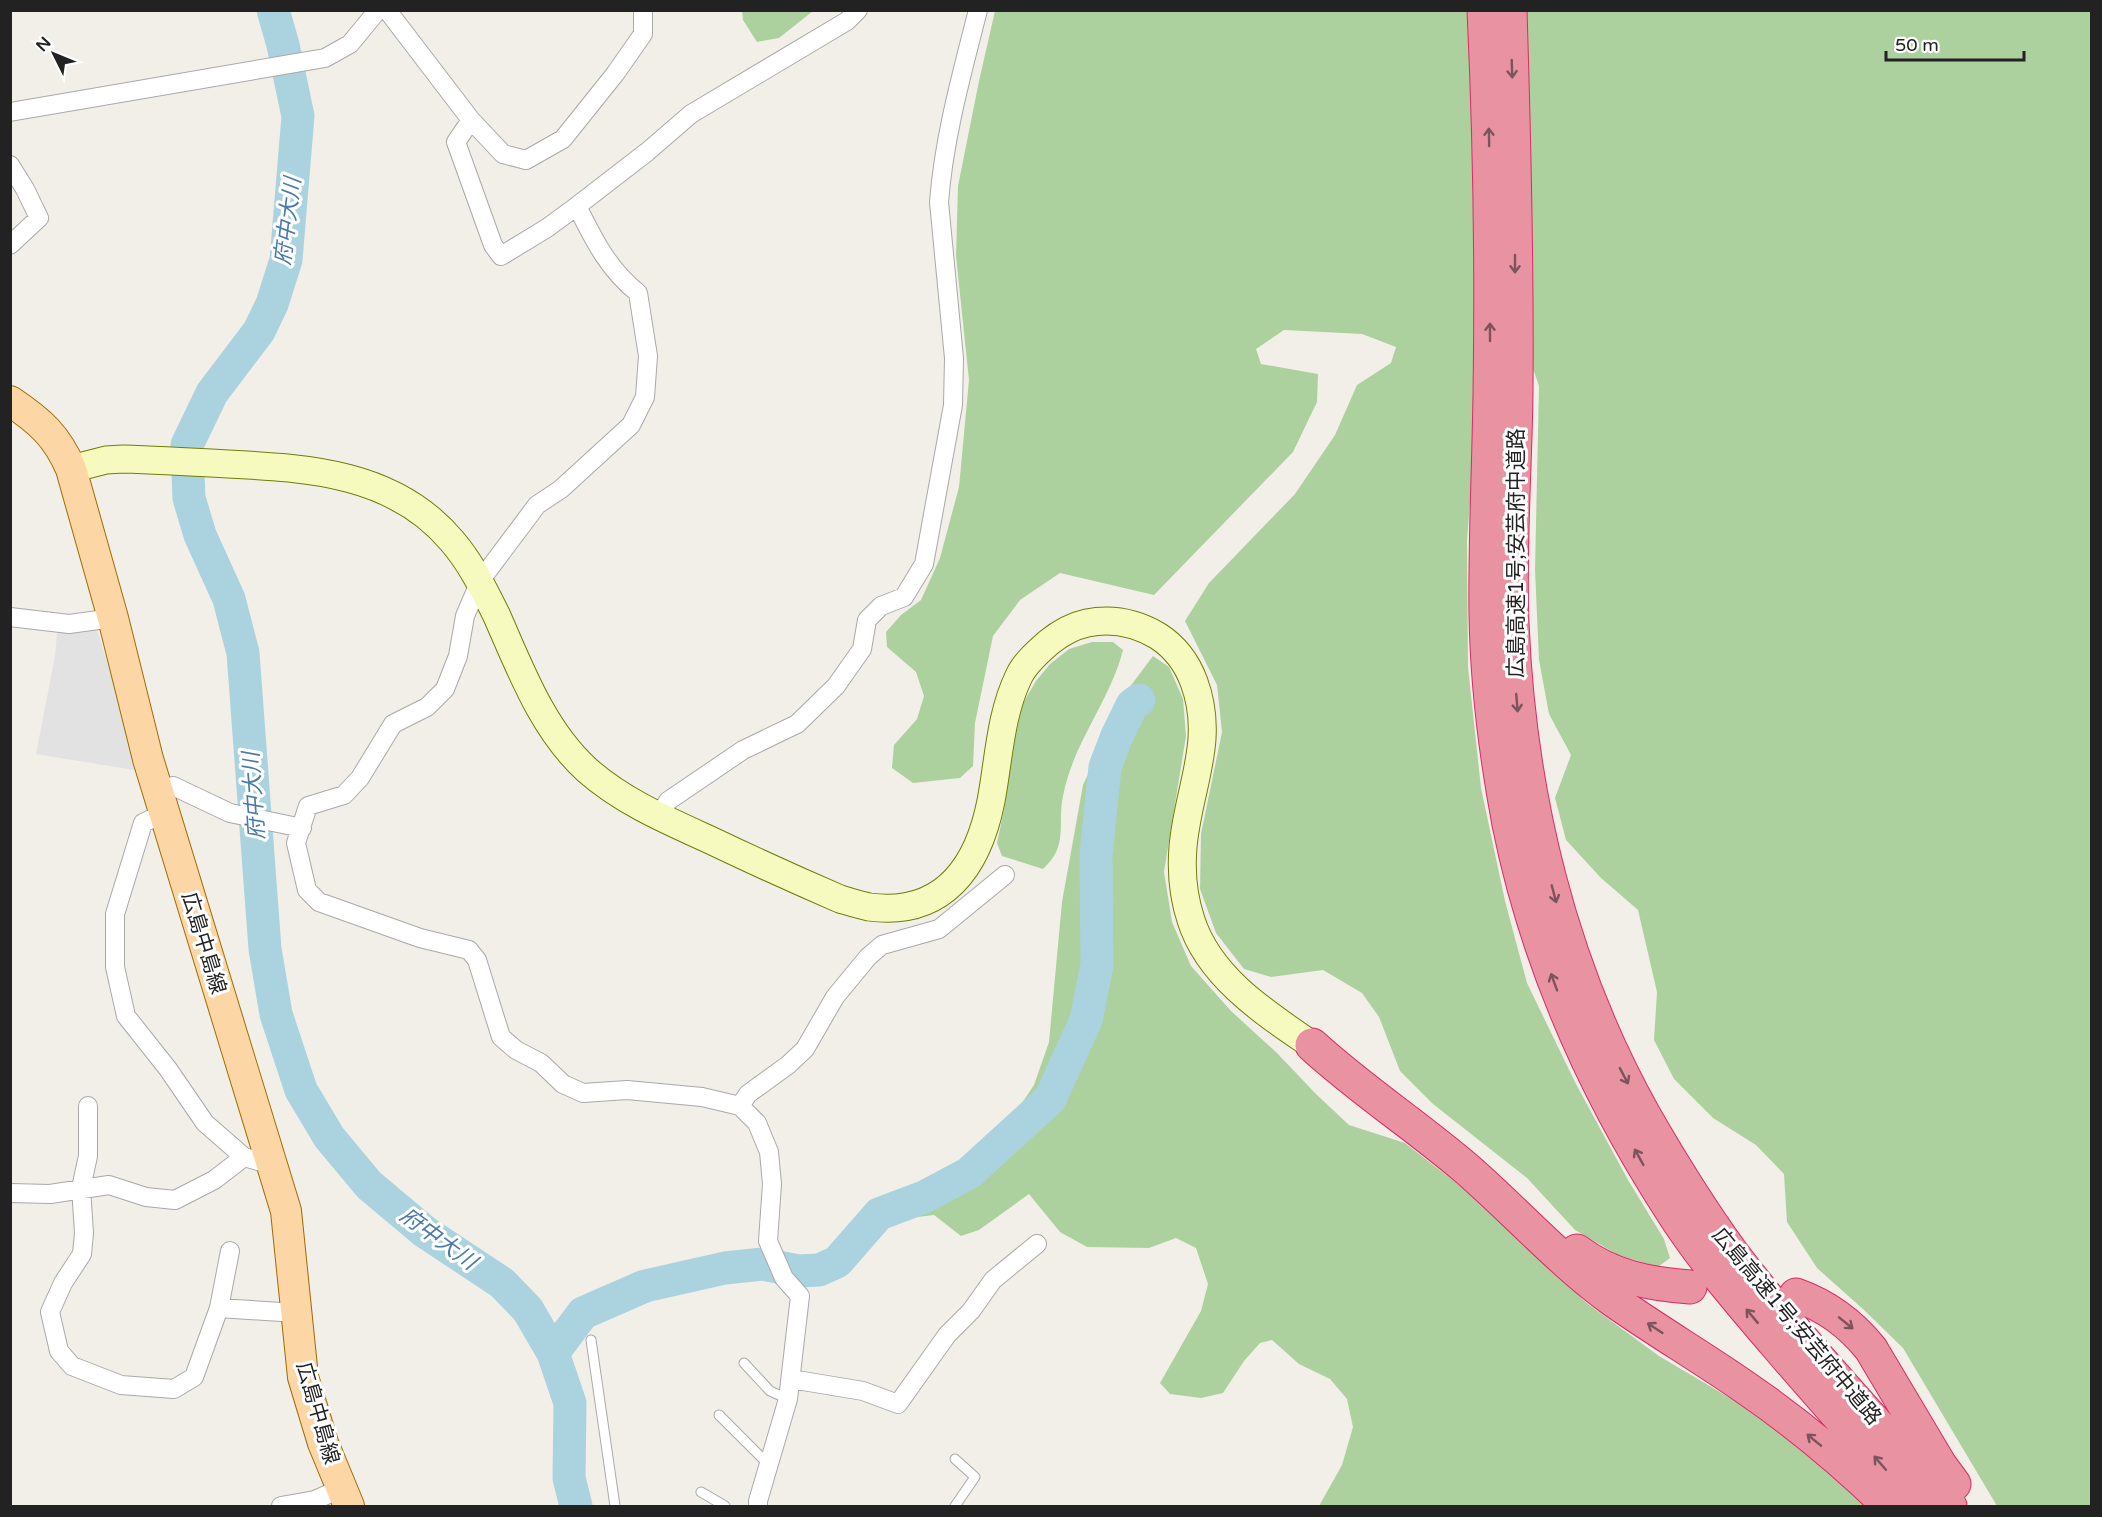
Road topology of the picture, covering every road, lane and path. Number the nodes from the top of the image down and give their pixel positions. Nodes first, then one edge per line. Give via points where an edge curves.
1 (378, 10) edge
2 (387, 10) edge
3 (643, 10) edge
4 (858, 10) edge
5 (978, 10) edge
6 (1484, 10) edge
7 (1510, 10) edge
8 (10, 112) edge
9 (471, 120) junction
10 (10, 165) edge
11 (577, 206) junction
12 (10, 245) edge
13 (1503, 391) junction
14 (10, 401) edge
15 (71, 469) junction
16 (480, 581) junction
17 (10, 617) edge
18 (113, 618) junction
19 (160, 801) junction
20 (659, 817) junction
21 (297, 827) junction
22 (1005, 875) dead end
23 (944, 907) junction
24 (1312, 1045) junction
25 (88, 1106) dead end
26 (740, 1106) junction
27 (258, 1161) junction
28 (81, 1188) junction
29 (10, 1193) edge
30 (1037, 1244) dead end
31 (230, 1251) dead end
32 (1690, 1287) dead end
33 (1796, 1295) dead end
34 (219, 1308) junction
35 (297, 1313) junction
36 (591, 1340) dead end
37 (744, 1363) dead end
38 (791, 1379) junction
39 (788, 1399) junction
40 (718, 1415) dead end
41 (955, 1459) dead end
42 (768, 1464) junction
43 (701, 1492) dead end
44 (346, 1497) edge
45 (281, 1506) edge
46 (615, 1506) edge
47 (724, 1506) edge
48 (758, 1506) edge
49 (955, 1506) edge
50 (1889, 1506) edge
51 (1918, 1506) edge
52 (1950, 1506) edge
53 (1970, 1506) edge

1 - 8 street via 350,44 325,58
2 - 9 street
3 - 9 street via 643,34 563,139 526,160 503,154
4 - 11 street via 847,21 691,114
5 - 20 street via 941,177 939,202 954,358 953,405 924,564 904,597 881,606 867,620 862,648 836,686 797,724 743,750 668,801
13 -> 6 highway, 広島高速1号;安芸府中道路
7 -> 13 highway, 広島高速1号;安芸府中道路 via 1515,221
9 - 11 street via 456,142 493,245 501,256
10 - 12 street via 39,218
11 - 16 street via 620,279 638,293 648,356 645,397 631,425 561,489 537,505
51 -> 13 highway, 広島高速1号;安芸府中道路 via 1746,1310 1675,1216 1595,1077 1554,981 1522,880 1504,796 1494,722 1486,617
13 -> 52 highway, 広島高速1号;安芸府中道路 via 1519,720 1536,822 1563,927 1580,974 1643,1113 1730,1250 1787,1321
14 - 15 main road, 広島中島線 via 52,435
15 - 16 street via 123,459 277,466 333,473 388,493 432,520 451,539
15 - 18 main road, 広島中島線
16 - 20 street via 525,680 555,733 586,769 624,798
16 - 21 street via 465,616 458,656 445,689 427,708 393,724 360,778 344,795 308,807
17 - 18 street via 69,624
18 - 19 main road, 広島中島線
19 - 21 street via 173,786 230,813
19 - 27 main road, 広島中島線
19 - 27 street via 143,823 115,914 115,967 126,1016 205,1124
20 - 23 street via 840,899 868,907
21 - 26 street via 296,843 307,890 319,902 420,938 469,950 477,960 501,1037 541,1063 564,1084 582,1093 627,1090 702,1097
22 - 23 street
23 - 24 street via 982,836 1005,714 1019,674 1059,634 1085,623 1112,621 1149,630 1187,665 1203,725 1184,846 1185,896 1191,922 1216,967 1273,1019
23 - 26 street via 939,929 882,945 868,957 835,997 805,1049 748,1094
24 - 32 highway via 1350,1064 1435,1124 1585,1257 1642,1282
50 -> 24 highway via 1787,1417 1574,1269 1468,1170 1343,1074
25 - 28 street via 88,1156
26 - 38 street via 757,1123 769,1152 772,1184 768,1241 784,1278 800,1296
27 - 28 street via 175,1200 146,1197 109,1185
27 - 35 main road, 広島中島線 via 286,1210
28 - 29 street via 50,1194
28 - 34 street via 82,1254 63,1282 50,1312 59,1351 72,1366 121,1385 174,1389 194,1377
30 - 38 street via 993,1280 971,1311 947,1335 898,1404 863,1391
31 - 34 street
33 -> 53 highway via 1827,1308 1858,1333
34 - 35 street
35 - 44 main road, 広島中島線 via 303,1377 323,1443
36 - 46 lane
37 - 39 lane via 770,1391
38 - 39 street
39 - 42 street
40 - 42 lane
41 - 49 lane via 975,1477
42 - 48 street
43 - 47 lane
44 - 45 street

